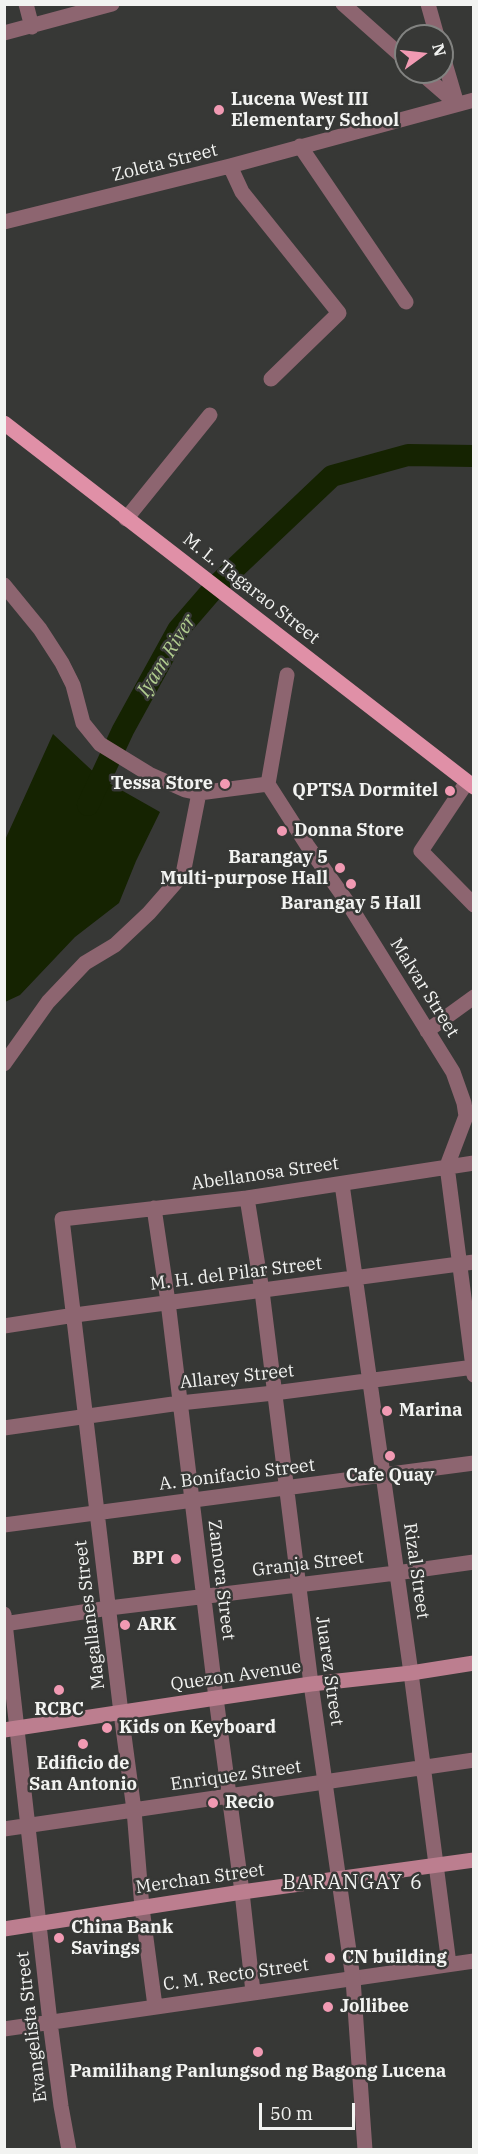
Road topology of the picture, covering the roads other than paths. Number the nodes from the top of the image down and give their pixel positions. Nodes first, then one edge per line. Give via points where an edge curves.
1 (26, 4) edge
2 (112, 4) edge
3 (342, 4) edge
4 (428, 4) edge
5 (434, 24) edge
6 (32, 27) junction
7 (4, 33) edge
8 (394, 50) edge
9 (434, 84) edge
10 (451, 84) edge
11 (474, 100) edge
12 (457, 104) junction
13 (300, 146) junction
14 (230, 166) junction
15 (4, 222) edge
16 (406, 302) dead end
17 (271, 380) dead end
18 (210, 415) dead end
19 (4, 423) edge
20 (126, 519) junction
21 (4, 585) edge
22 (287, 675) dead end
23 (268, 784) junction
24 (470, 785) edge
25 (199, 793) junction
26 (474, 905) edge
27 (474, 998) edge
28 (427, 1031) junction
29 (4, 1064) edge
30 (470, 1114) edge
31 (474, 1163) edge
32 (447, 1166) junction
33 (342, 1184) junction
34 (247, 1198) junction
35 (154, 1208) junction
36 (62, 1219) joint
37 (466, 1263) edge
38 (355, 1278) junction
39 (262, 1291) junction
40 (168, 1302) junction
41 (75, 1315) junction
42 (4, 1326) edge
43 (473, 1370) edge
44 (370, 1381) junction
45 (274, 1394) junction
46 (180, 1403) junction
47 (85, 1417) junction
48 (4, 1428) edge
49 (474, 1463) edge
50 (382, 1475) junction
51 (286, 1488) junction
52 (191, 1500) junction
53 (97, 1513) junction
54 (4, 1525) edge
55 (474, 1562) edge
56 (396, 1573) junction
57 (298, 1585) junction
58 (204, 1597) junction
59 (109, 1608) junction
60 (5, 1621) edge
61 (474, 1663) edge
62 (411, 1673) junction
63 (311, 1684) junction
64 (216, 1698) junction
65 (121, 1713) junction
66 (10, 1730) edge
67 (474, 1760) edge
68 (423, 1768) junction
69 (325, 1783) junction
70 (230, 1796) junction
71 (134, 1810) junction
72 (28, 1826) junction
73 (4, 1829) edge
74 (474, 1860) edge
75 (435, 1864) junction
76 (338, 1880) junction
77 (242, 1892) junction
78 (142, 1908) junction
79 (39, 1924) junction
80 (4, 1929) edge
81 (474, 1961) edge
82 (449, 1964) junction
83 (353, 1979) junction
84 (253, 1992) junction
85 (155, 2006) junction
86 (50, 2022) junction
87 (4, 2029) edge
88 (69, 2150) edge
89 (364, 2150) edge

1 - 6 street
2 - 6 street
3 - 8 street
4 - 5 street
6 - 7 street
9 - 12 street
10 - 12 street
11 - 12 street, Zoleta Street
12 - 13 street, Zoleta Street
13 - 14 street, Zoleta Street
13 - 16 street
14 - 15 street, Zoleta Street
14 - 17 street via 242,192 339,313
18 - 20 street
19 - 20 main road, M. L. Tagarao Street
20 - 24 main road, M. L. Tagarao Street
21 - 25 street via 62,663 89,733 149,774
22 - 23 street
23 - 25 street
23 - 28 street, Malvar Street
24 - 26 street via 421,851
25 - 29 street via 183,874 115,945 85,963 70,978
27 - 28 street
28 - 30 street, Malvar Street via 453,1072
30 - 32 street, Malvar Street
31 - 32 street, Abellanosa Street
32 - 33 street, Abellanosa Street
32 - 37 street
33 - 34 street, Abellanosa Street
33 - 38 street, Rizal Street
34 - 35 street, Abellanosa Street
34 - 39 street, Juarez Street
35 - 36 street, Abellanosa Street
35 - 40 street, Zamora Street
36 - 41 street, Magallanes Street
37 - 38 street, M. H. del Pilar Street
37 - 43 street
38 - 39 street, M. H. del Pilar Street
38 - 44 street, Rizal Street
39 - 40 street, M. H. del Pilar Street
39 - 45 street, Juarez Street
40 - 41 street, M. H. del Pilar Street
40 - 46 street, Zamora Street
41 - 42 street, M. H. del Pilar Street
41 - 47 street, Magallanes Street
43 - 44 street, Allarey Street
44 - 45 street, Allarey Street
44 - 50 street, Rizal Street
45 - 46 street, Allarey Street
45 - 51 street, Juarez Street
46 - 47 street, Allarey Street
46 - 52 street, Zamora Street
47 - 48 street, Allarey Street
47 - 53 street, Magallanes Street
49 - 50 street, A. Bonifacio Street
50 - 51 street, A. Bonifacio Street
50 - 56 street, Rizal Street
51 - 52 street, A. Bonifacio Street
51 - 57 street, Juarez Street
52 - 53 street, A. Bonifacio Street
52 - 58 street, Zamora Street
53 - 54 street, A. Bonifacio Street
53 - 59 street, Magallanes Street
55 - 56 street, Granja Street
56 - 57 street, Granja Street
56 - 62 street, Rizal Street
57 - 58 street, Granja Street
57 - 63 street, Juarez Street
58 - 59 street, Granja Street
58 - 64 street, Zamora Street
59 - 60 street, Granja Street
59 - 65 street, Magallanes Street
60 - 66 street, Evangelista Street
61 - 62 main road, Quezon Avenue
62 - 63 main road, Quezon Avenue
62 - 68 street, Rizal Street
63 - 64 main road, Quezon Avenue
63 - 69 street, Juarez Street
64 - 65 main road, Quezon Avenue
64 - 70 street, Zamora Street
65 - 66 main road, Quezon Avenue
65 - 71 street, Magallanes Street
66 - 72 street, Evangelista Street
67 - 68 street, Enriquez Street
68 - 69 street, Enriquez Street
68 - 75 street, Rizal Street
69 - 70 street, Enriquez Street
69 - 76 street, Juarez Street
70 - 71 street, Enriquez Street
70 - 77 street, Zamora Street
71 - 72 street, Enriquez Street
71 - 78 street, Magallanes Street
72 - 73 street, Enriquez Street
72 - 79 street, Evangelista Street
74 - 75 main road, Merchan Street
75 - 76 main road, Merchan Street
75 - 82 street, Rizal Street
76 - 77 main road, Merchan Street
76 - 83 street, Juarez Street
77 - 78 main road, Merchan Street
77 - 84 street, Zamora Street
78 - 79 main road, Merchan Street
78 - 85 street, Magallanes Street
79 - 80 main road, Merchan Street
79 - 86 street, Evangelista Street
81 - 82 street, C. M. Recto Street
82 - 83 street, C. M. Recto Street
83 - 84 street, C. M. Recto Street
83 - 89 street, Juarez Street
84 - 85 street, C. M. Recto Street
85 - 86 street, C. M. Recto Street
86 - 87 street, C. M. Recto Street
86 - 88 street, Evangelista Street

